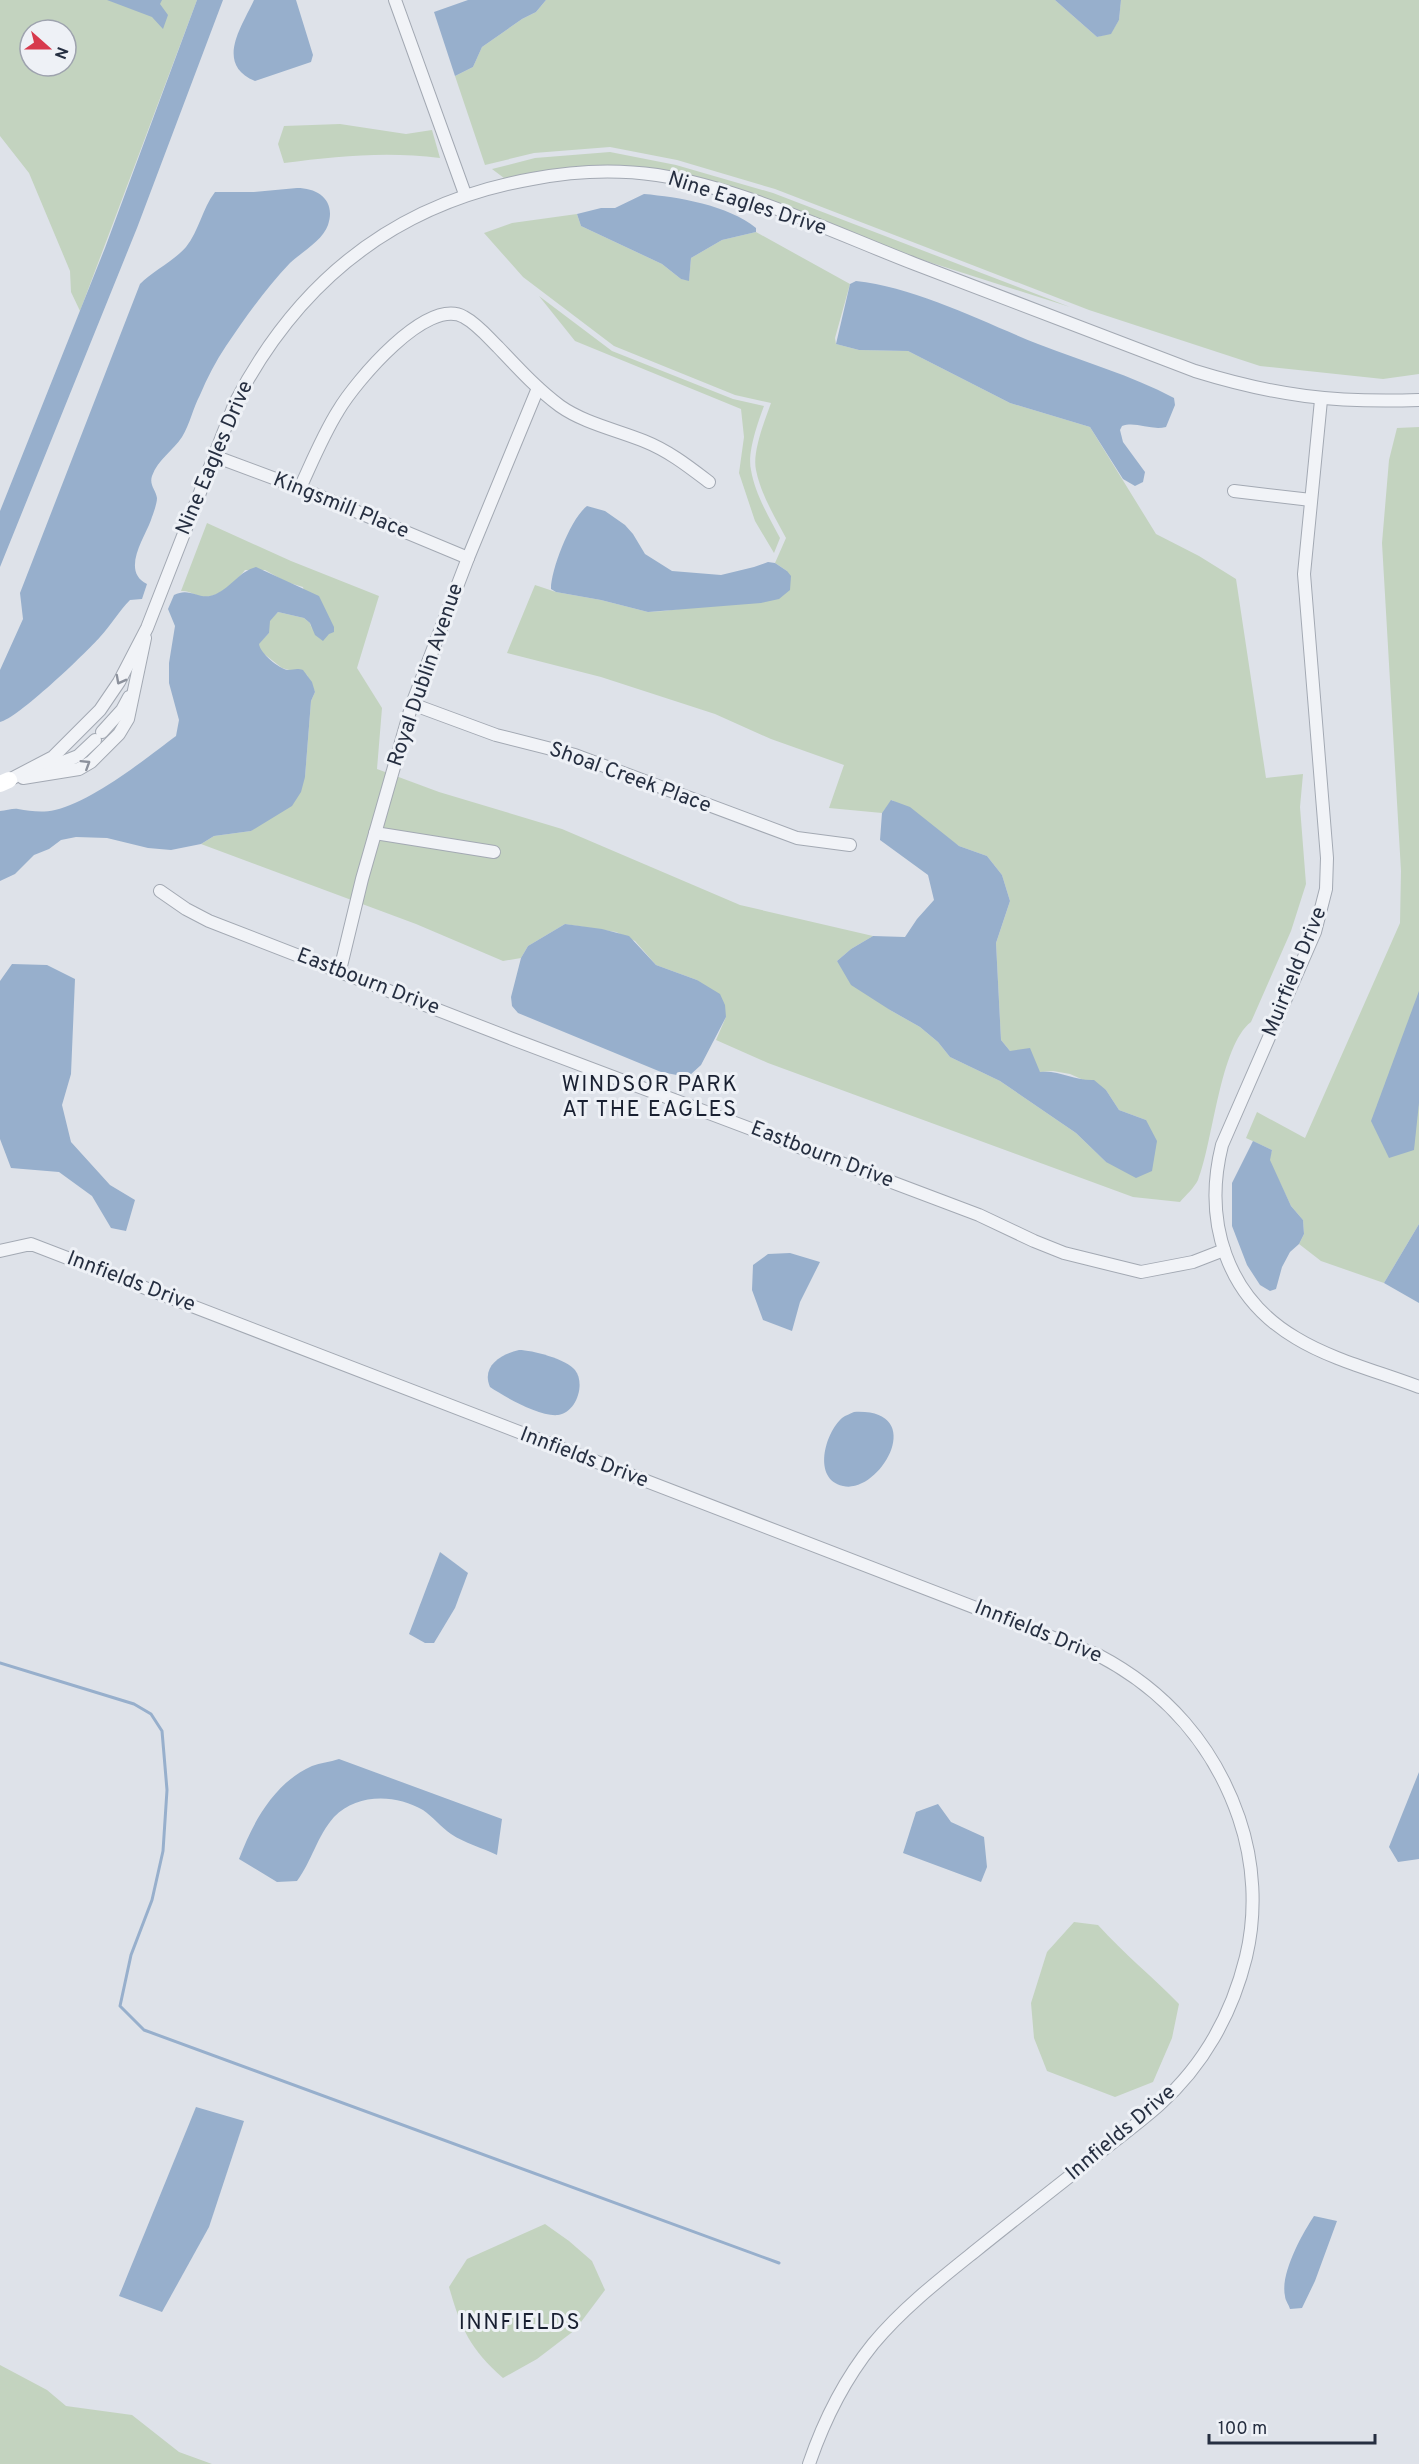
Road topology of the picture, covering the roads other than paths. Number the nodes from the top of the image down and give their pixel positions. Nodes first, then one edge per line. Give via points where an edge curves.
1 (395, 0) edge
2 (465, 194) junction
3 (538, 388) junction
4 (1321, 400) junction
5 (1419, 400) edge
6 (214, 456) junction
7 (709, 482) dead end
8 (300, 488) junction
9 (1234, 491) dead end
10 (1311, 500) junction
11 (468, 558) junction
12 (147, 628) junction
13 (136, 686) junction
14 (411, 704) junction
15 (5, 782) edge
16 (375, 833) junction
17 (850, 845) dead end
18 (494, 852) dead end
19 (160, 891) dead end
20 (339, 970) junction
21 (1224, 1250) junction
22 (0, 1251) edge
23 (1419, 1387) edge
24 (810, 2464) edge

1 - 2 street
2 - 4 street, Nine Eagles Drive via 506,183 576,173 629,172 688,181 778,211 1195,371 1258,390
2 - 6 street, Nine Eagles Drive via 376,239 306,300 251,373
3 - 7 street via 562,408 676,456
3 - 8 street via 478,326 452,313 434,315 384,354 363,376 339,408
3 - 11 street, Royal Dublin Avenue
4 - 5 street, Nine Eagles Drive
4 - 10 street, Muirfield Drive
6 - 8 street, Kingsmill Place
6 - 12 street, Nine Eagles Drive
8 - 11 street, Kingsmill Place
9 - 10 street
10 - 21 street, Muirfield Drive via 1304,574 1327,858 1326,889 1315,932 1222,1145 1214,1197
11 - 14 street, Royal Dublin Avenue
12 - 13 street, Nine Eagles Drive
12 -> 15 street, Nine Eagles Drive via 100,710 53,757
13 - 15 street, Nine Eagles Drive via 122,711 78,756
15 -> 13 street, Nine Eagles Drive via 79,769 91,762 124,726
14 - 16 street, Royal Dublin Avenue
14 - 17 street, Shoal Creek Place via 496,735 575,755 797,838
16 - 18 street
16 - 20 street, Royal Dublin Avenue
19 - 20 street, Eastbourn Drive via 209,921
20 - 21 street, Eastbourn Drive via 1088,1260 1140,1272 1193,1262
21 - 23 street, Muirfield Drive via 1236,1279 1273,1323 1326,1352
22 - 24 street, Innfields Drive via 31,1244 1098,1655 1153,1690 1173,1708 1208,1752 1242,1828 1253,1884 1250,1943 1235,1994 1218,2031 1160,2105 934,2284 898,2317 850,2374 831,2409

